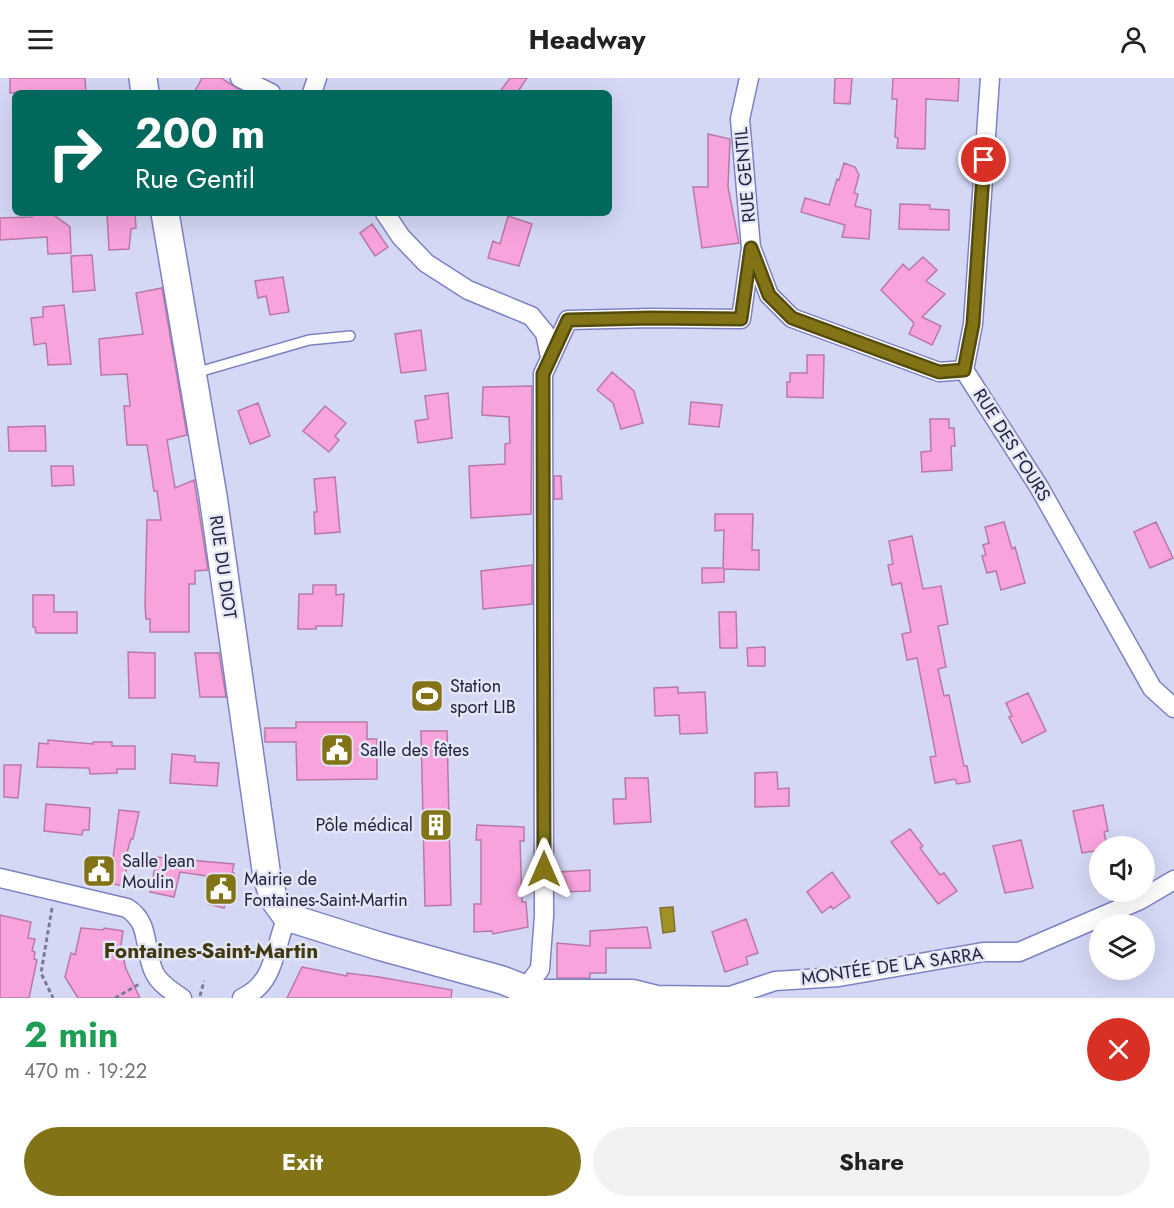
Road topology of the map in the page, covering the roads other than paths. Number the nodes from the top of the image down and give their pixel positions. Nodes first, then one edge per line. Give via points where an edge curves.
1 (240, 78) edge
2 (748, 78) edge
3 (990, 78) edge
4 (265, 90) edge
5 (166, 216) edge
6 (387, 216) edge
7 (751, 248) junction
8 (350, 336) dead end
9 (550, 357) junction
10 (964, 370) junction
11 (192, 373) junction
12 (1174, 708) edge
13 (0, 878) edge
14 (1174, 880) edge
15 (288, 917) junction
16 (524, 994) edge
17 (182, 998) edge
18 (242, 998) edge

1 - 4 street
2 - 7 street, RUE GENTIL via 740,119
3 - 10 street, RUE DES FOURS via 973,324
5 - 11 street, RUE DU DIOT
6 - 9 street via 426,263 468,290 531,316 544,333
7 - 9 street, RUE GENTIL via 741,319 568,320
7 - 10 street via 769,295 792,318 939,372
8 - 11 lane via 309,340
9 - 16 street, RUE GENTIL via 543,374 544,916 540,969
10 - 12 street, RUE DES FOURS via 1039,487 1152,688
11 - 15 street, RUE DU DIOT via 267,878 274,899
13 - 17 street via 127,908 137,914 155,974
14 - 16 street, MONTÉE DE LA SARRA via 1140,900 1019,952 983,952 839,977 775,981 730,996 657,995 633,989
15 - 16 street via 502,980
15 - 18 street via 264,982

